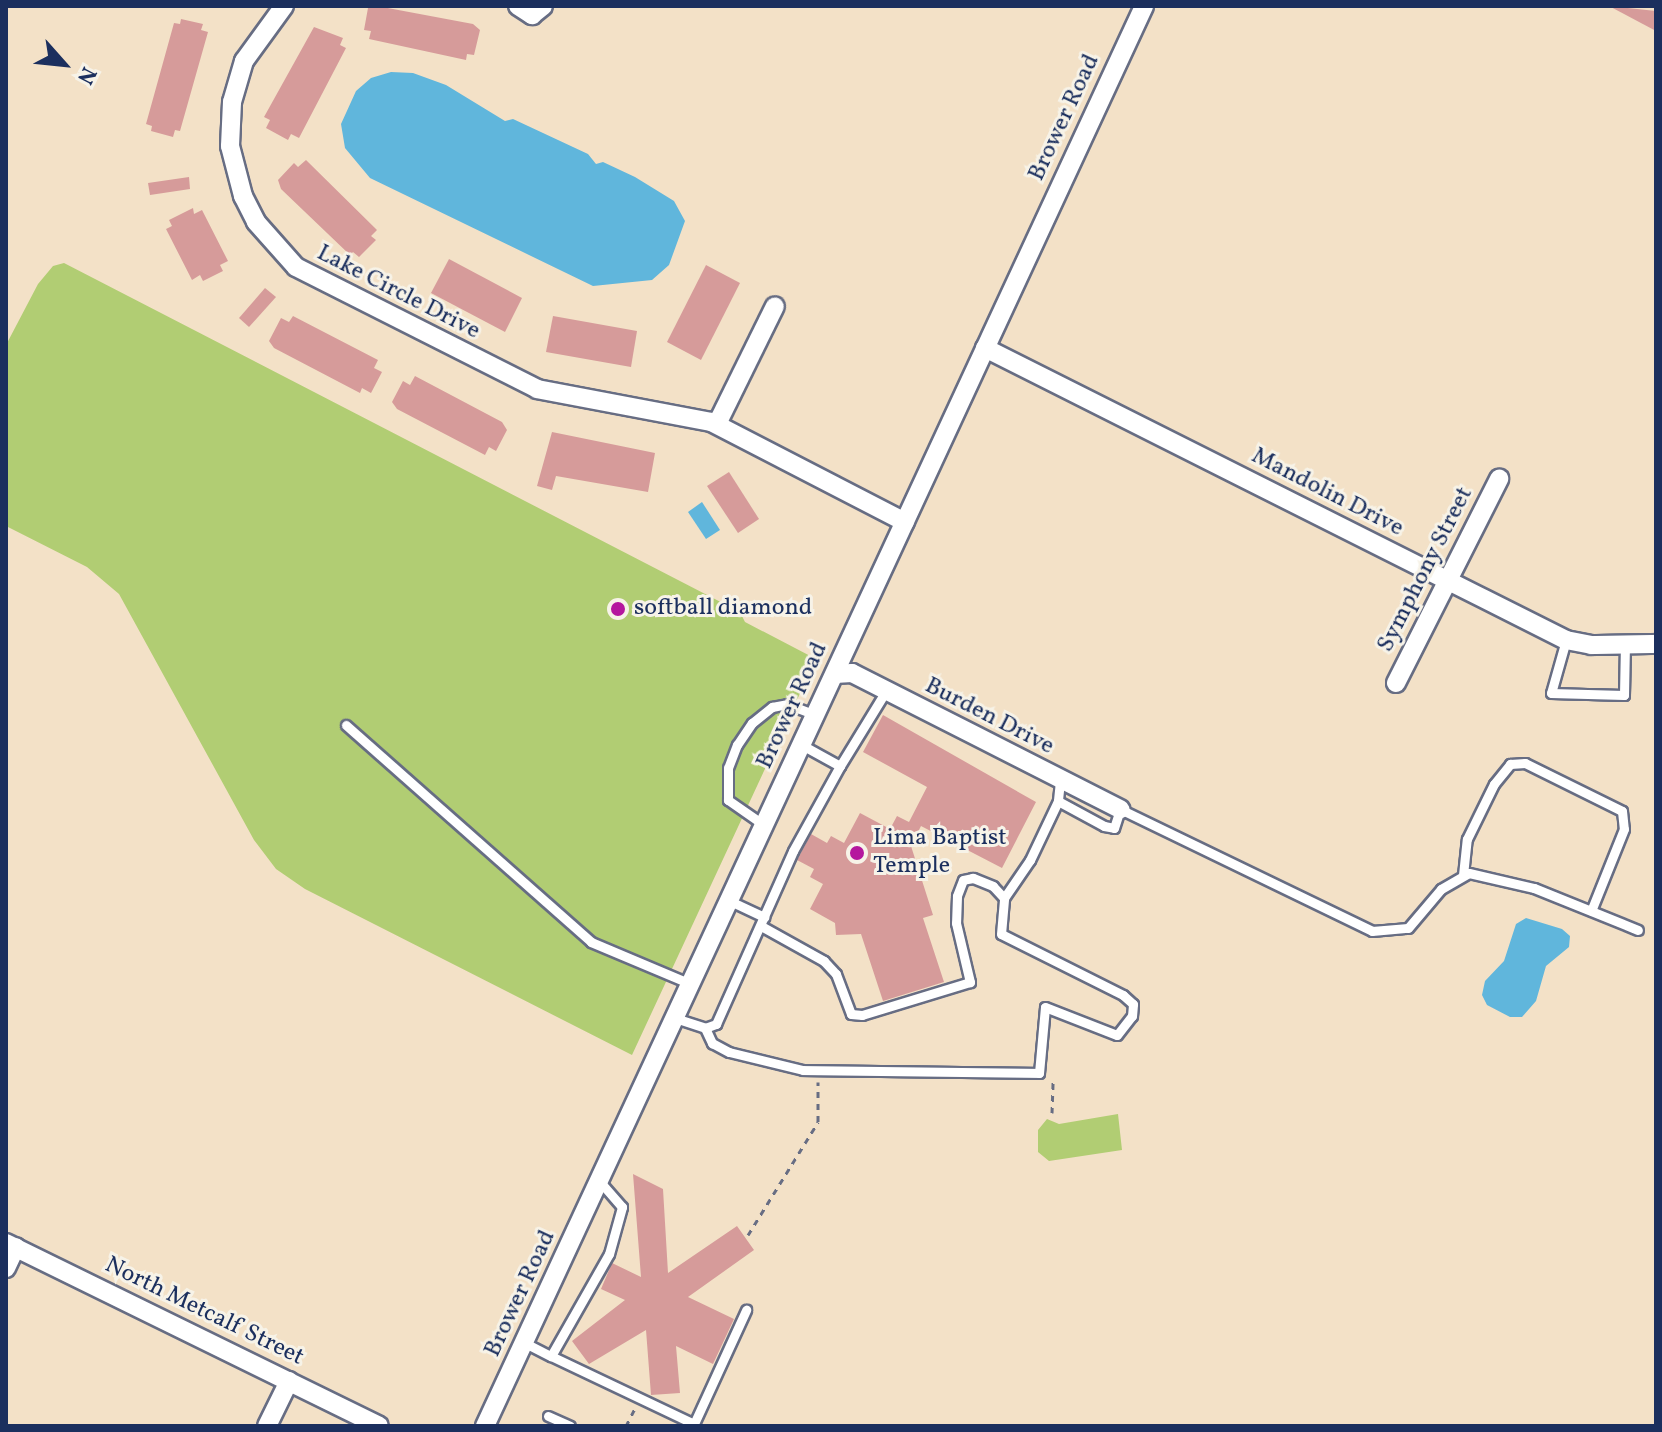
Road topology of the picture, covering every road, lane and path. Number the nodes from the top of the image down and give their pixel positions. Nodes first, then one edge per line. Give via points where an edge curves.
1 (284, 6) edge
2 (518, 6) edge
3 (543, 6) edge
4 (1144, 6) edge
5 (775, 306) dead end
6 (985, 348) junction
7 (717, 424) junction
8 (1499, 479) dead end
9 (905, 522) junction
10 (1446, 580) junction
11 (1566, 640) junction
12 (1656, 644) edge
13 (1625, 645) junction
14 (835, 674) junction
15 (1396, 683) dead end
16 (886, 691) junction
17 (816, 715) junction
18 (346, 725) dead end
19 (802, 745) junction
20 (840, 766) junction
21 (1060, 781) junction
22 (1058, 801) junction
23 (1120, 809) junction
24 (765, 825) junction
25 (1463, 875) junction
26 (1004, 898) junction
27 (730, 901) junction
28 (1591, 911) junction
29 (763, 921) junction
30 (1638, 930) dead end
31 (691, 984) junction
32 (675, 1018) junction
33 (705, 1028) junction
34 (818, 1071) junction
35 (1053, 1081) dead end
36 (1052, 1113) dead end
37 (600, 1182) junction
38 (748, 1235) dead end
39 (9, 1243) edge
40 (6, 1268) edge
41 (746, 1310) dead end
42 (525, 1343) junction
43 (551, 1356) junction
44 (289, 1381) junction
45 (639, 1398) junction
46 (548, 1416) dead end
47 (694, 1425) edge
48 (267, 1426) edge
49 (379, 1426) edge
50 (485, 1426) edge
51 (570, 1426) edge
52 (626, 1426) edge

1 - 7 street, Lake Circle Drive via 244,61 230,124 234,169 268,241 323,284 537,389
2 - 3 street via 532,15
4 - 6 street, Brower Road
5 - 7 street
6 - 9 street, Brower Road
6 - 10 street, Mandolin Drive
7 - 9 street, Lake Circle Drive
8 - 10 street, Symphony Street
9 - 14 street, Brower Road
10 - 11 street, Mandolin Drive
10 - 15 street, Symphony Street
11 - 13 street, Mandolin Drive
11 - 13 lane via 1551,693 1624,695
12 - 13 street, Mandolin Drive
14 - 16 street, Burden Drive via 852,673
14 - 17 street, Brower Road
16 - 20 lane
16 - 21 street, Burden Drive
17 - 19 street, Brower Road
17 - 24 lane via 787,704 772,707 737,745 728,768 728,800
18 - 31 lane via 591,942
19 - 20 lane
19 - 24 street, Brower Road
20 - 29 lane
21 - 22 lane
21 - 23 street, Burden Drive
22 - 23 lane via 1114,828
22 - 26 lane via 1030,860
23 - 25 lane via 1372,931 1408,928 1441,889
24 - 27 street, Brower Road
25 - 28 lane via 1509,880
25 - 28 lane via 1467,839 1494,784 1510,764 1525,763 1622,811 1624,829
26 - 29 lane via 993,886 963,880 956,923 970,982 862,1015 851,1014 836,974 824,961
26 - 34 lane via 1001,934 1123,995 1133,1004 1124,1029 1117,1035 1105,1033 1045,1007 1039,1073
27 - 29 lane
27 - 31 street, Brower Road
28 - 30 lane
29 - 33 lane via 716,1024
31 - 32 street, Brower Road
32 - 33 lane
32 - 37 street, Brower Road
33 - 34 lane via 712,1043 729,1052
34 - 38 path via 818,1122
35 - 36 path
37 - 42 street, Brower Road
37 - 43 lane via 618,1198 622,1219 609,1254
39 - 40 street
39 - 44 street, North Metcalf Street
41 - 47 lane
42 - 43 lane
42 - 50 street, Brower Road
43 - 45 lane
44 - 48 street
44 - 49 street, North Metcalf Street
45 - 47 lane
45 - 52 path
46 - 51 lane

